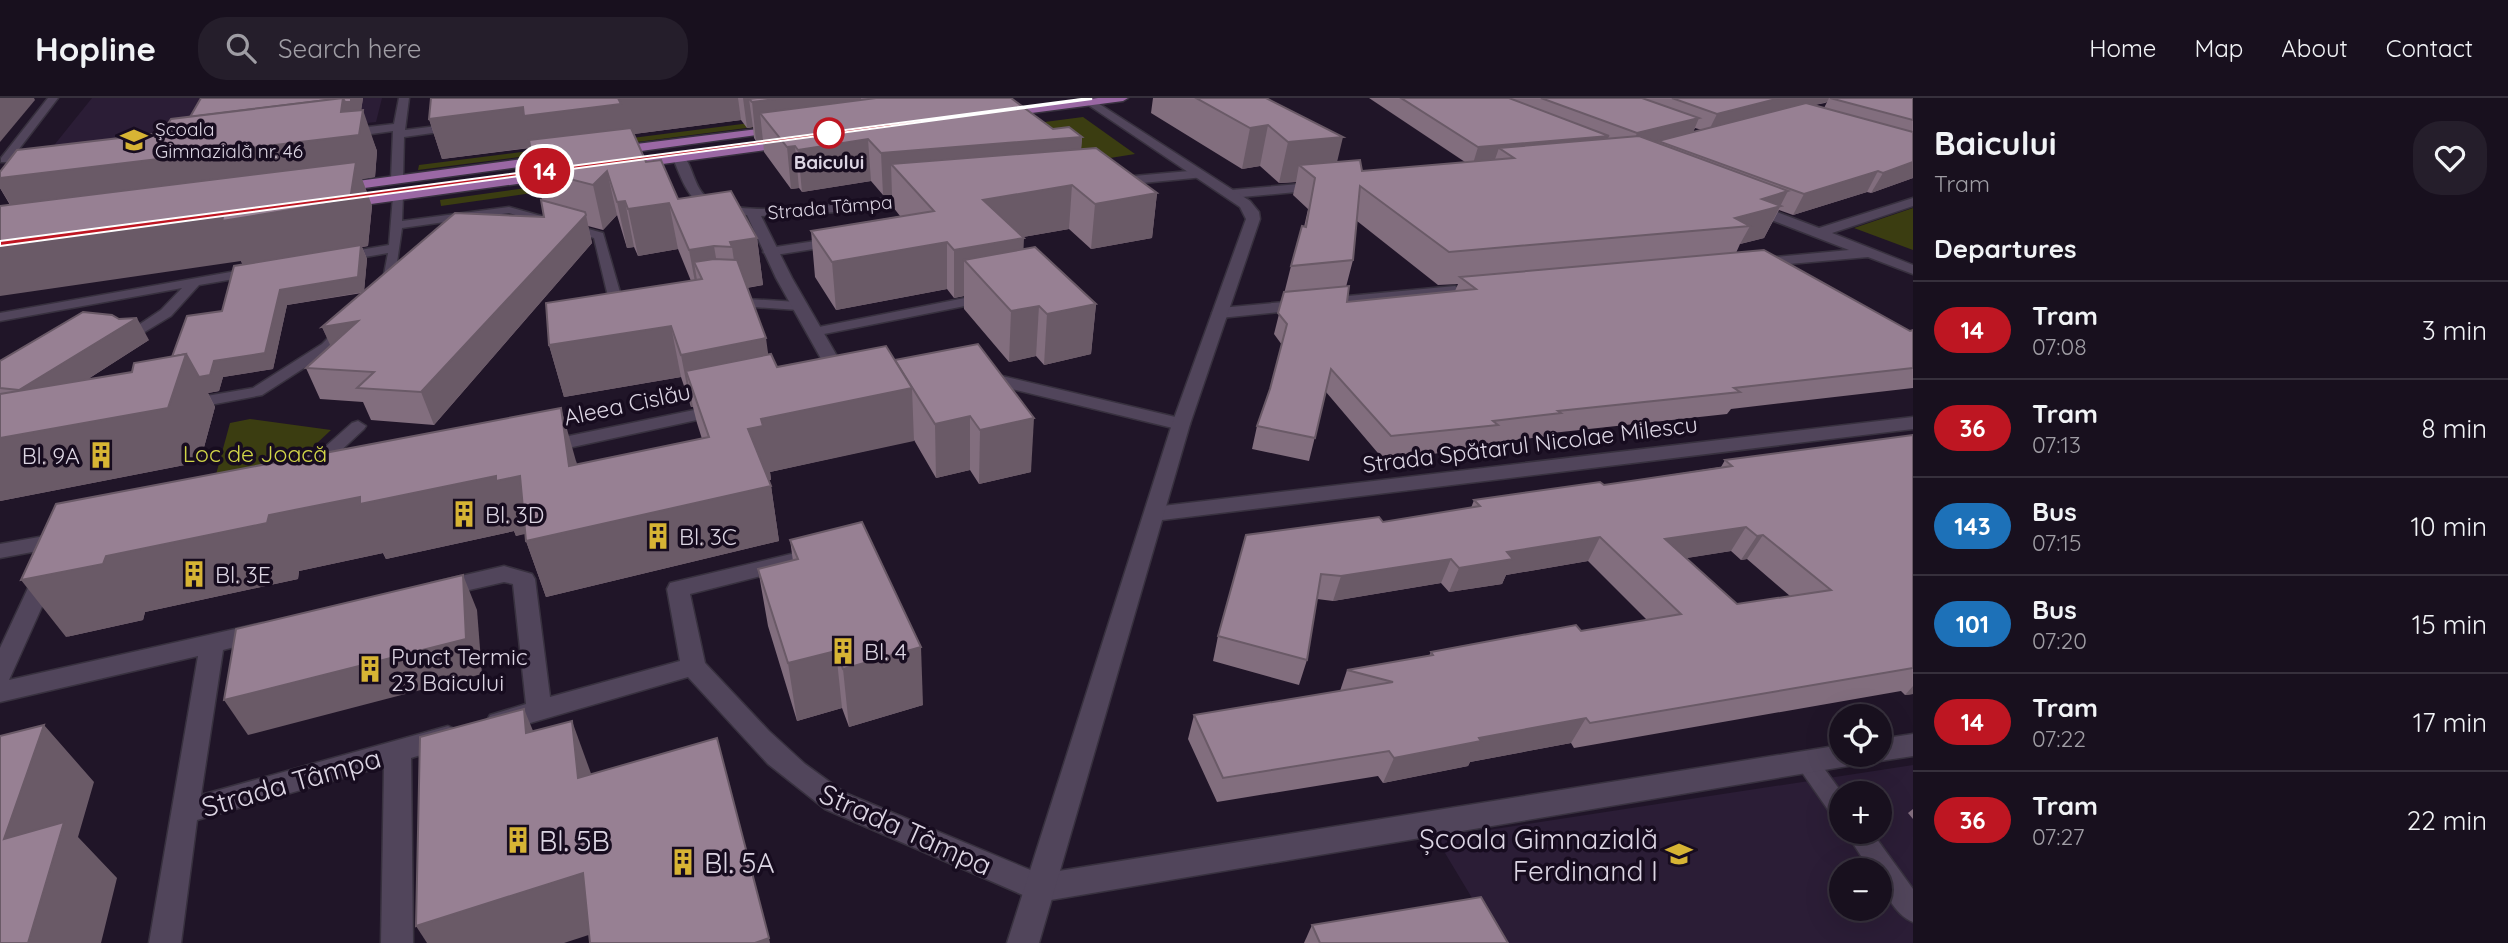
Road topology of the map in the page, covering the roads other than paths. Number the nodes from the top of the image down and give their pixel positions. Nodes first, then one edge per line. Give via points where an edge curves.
1 (53, 98) edge
2 (404, 98) edge
3 (1123, 98) edge
4 (1086, 100) edge
5 (981, 117) edge
6 (467, 126) edge
7 (794, 128) edge
8 (398, 131) junction
9 (330, 136) edge
10 (809, 141) edge
11 (603, 153) edge
12 (577, 156) edge
13 (679, 158) junction
14 (5, 160) edge
15 (619, 166) edge
16 (577, 172) edge
17 (1200, 174) junction
18 (397, 179) junction
19 (1091, 184) edge
20 (1335, 185) edge
21 (315, 190) edge
22 (1231, 194) junction
23 (398, 196) junction
24 (928, 198) edge
25 (1729, 199) edge
26 (1913, 202) edge
27 (330, 205) edge
28 (753, 213) junction
29 (396, 225) junction
30 (1819, 233) junction
31 (845, 240) edge
32 (395, 248) junction
33 (769, 252) junction
34 (1869, 253) junction
35 (328, 260) edge
36 (1744, 264) edge
37 (1913, 270) edge
38 (261, 271) edge
39 (195, 282) junction
40 (1465, 290) edge
41 (1004, 294) edge
42 (377, 299) edge
43 (722, 301) edge
44 (798, 306) junction
45 (1220, 313) junction
46 (633, 315) edge
47 (0, 317) edge
48 (357, 318) edge
49 (814, 332) junction
50 (133, 335) edge
51 (961, 371) edge
52 (818, 389) edge
53 (739, 406) edge
54 (176, 407) edge
55 (1913, 423) edge
56 (1181, 424) junction
57 (358, 426) dead end
58 (528, 450) edge
59 (298, 480) edge
60 (1154, 514) junction
61 (89, 535) edge
62 (62, 540) junction
63 (845, 548) edge
64 (0, 551) edge
65 (413, 595) edge
66 (279, 628) edge
67 (212, 644) junction
68 (693, 666) junction
69 (0, 674) edge
70 (0, 692) edge
71 (539, 711) junction
72 (1913, 745) edge
73 (1892, 748) edge
74 (398, 751) junction
75 (1829, 758) edge
76 (1807, 762) junction
77 (1829, 793) edge
78 (184, 812) junction
79 (1866, 844) edge
80 (1039, 888) junction
81 (1913, 910) edge
82 (164, 943) edge
83 (397, 943) edge
84 (1023, 943) edge

1 - 14 lane
2 - 8 street
3 - 4 main road
4 - 5 main road
4 - 17 street
6 - 8 street
7 - 11 main road
8 - 9 street
8 - 18 street
10 - 13 main road
12 - 18 main road
13 - 15 main road
13 - 28 street, Strada Tâmpa via 697,197 715,208
16 - 23 main road
17 - 19 street
17 - 22 street
18 - 21 main road
20 - 22 street
22 - 45 street via 1245,204 1253,219
23 - 27 main road
23 - 29 lane
24 - 28 street, Strada Tâmpa
25 - 30 street
26 - 30 street
28 - 33 street, Strada Tâmpa
29 - 32 lane
29 - 46 lane via 509,210 599,236 620,317
30 - 34 street
31 - 33 lane
32 - 35 lane
32 - 42 lane via 388,289
33 - 44 street, Strada Tâmpa
34 - 36 street
34 - 37 street
38 - 39 lane
39 - 47 lane
39 - 50 lane via 166,313
40 - 45 street
41 - 49 lane
43 - 44 lane
44 - 49 street, Strada Tâmpa
45 - 56 street
48 - 54 lane via 327,346 257,392
49 - 52 street, Strada Tâmpa via 850,382
51 - 56 street
53 - 58 street, Aleea Cislău
55 - 60 street, Strada Spătarul Nicolae Milescu
56 - 60 street
57 - 59 lane
60 - 80 street
61 - 62 street
62 - 64 street
62 - 69 street
63 - 68 street via 678,589
65 - 71 street via 494,575 524,579
66 - 67 street
67 - 70 street
67 - 78 street, Strada Tâmpa
68 - 71 street, Strada Tâmpa
68 - 80 street, Strada Tâmpa via 780,761 835,802
71 - 74 street, Strada Tâmpa
72 - 73 street
74 - 78 street, Strada Tâmpa
74 - 83 street, Strada Tâmpa
75 - 76 street
76 - 77 lane
76 - 80 street
78 - 82 street, Strada Tâmpa
79 - 81 lane
80 - 84 street

